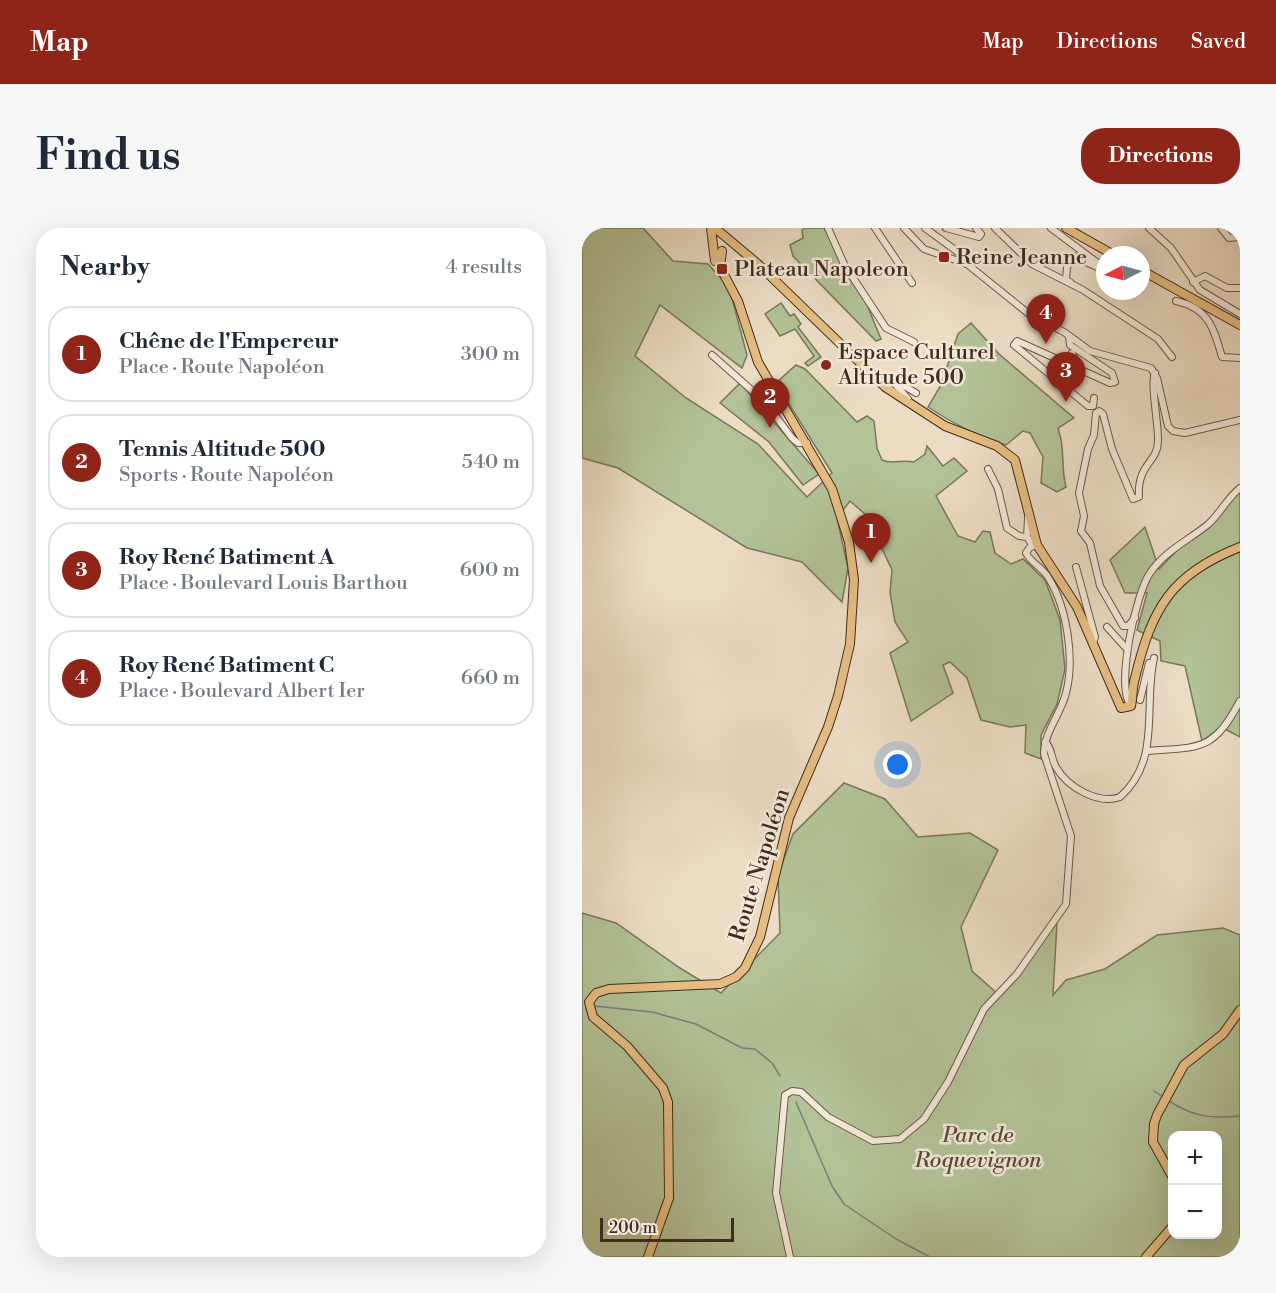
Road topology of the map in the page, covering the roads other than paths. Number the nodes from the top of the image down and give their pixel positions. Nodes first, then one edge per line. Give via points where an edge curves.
1 (828, 228) edge
2 (875, 228) edge
3 (904, 228) edge
4 (925, 228) edge
5 (943, 228) edge
6 (976, 228) edge
7 (995, 228) edge
8 (1052, 228) edge
9 (1066, 228) edge
10 (1149, 228) edge
11 (1221, 228) edge
12 (717, 234) edge
13 (935, 237) junction
14 (1240, 237) edge
15 (1098, 246) edge
16 (721, 250) junction
17 (743, 251) junction
18 (967, 264) junction
19 (1150, 275) edge
20 (1193, 282) junction
21 (912, 283) dead end
22 (1240, 288) edge
23 (1083, 290) junction
24 (1176, 301) dead end
25 (1240, 314) edge
26 (1240, 325) edge
27 (1070, 336) junction
28 (914, 342) dead end
29 (1240, 352) edge
30 (1072, 353) dead end
31 (712, 355) dead end
32 (1172, 357) dead end
33 (1230, 358) junction
34 (1240, 358) edge
35 (1078, 368) junction
36 (1155, 373) junction
37 (916, 393) dead end
38 (1094, 398) dead end
39 (911, 405) junction
40 (1240, 420) edge
41 (807, 443) junction
42 (988, 469) dead end
43 (1240, 488) edge
44 (1029, 514) junction
45 (1027, 537) junction
46 (1035, 546) junction
47 (1240, 547) edge
48 (1076, 567) dead end
49 (1135, 618) junction
50 (1107, 627) dead end
51 (1092, 643) junction
52 (1127, 649) junction
53 (1140, 700) dead end
54 (1240, 700) edge
55 (1131, 706) junction
56 (1046, 742) junction
57 (1148, 751) junction
58 (1240, 1010) edge
59 (1168, 1168) edge
60 (1168, 1233) edge
61 (648, 1257) edge
62 (790, 1257) edge
63 (1146, 1257) edge

1 - 28 street via 844,264 886,328
2 - 21 street
3 - 18 street via 926,250
4 - 13 street
5 - 6 street via 979,237
5 - 13 street
7 - 23 street via 1032,264
8 - 23 street via 1099,264 1097,267 1076,255 1071,258 1066,280
9 - 15 main road
10 - 20 street via 1171,248
11 - 14 street via 1226,236
12 - 16 main road, Route Napoléon
12 - 16 main road
12 - 17 main road
13 - 18 street via 966,258
16 - 17 main road
16 - 41 main road, Route Napoléon via 718,267 738,301 758,362
17 - 39 main road via 878,381
18 - 27 street via 1029,314
19 - 26 main road
20 - 22 street via 1205,276 1227,288
20 - 25 street
23 - 32 street via 1158,339
24 - 33 street via 1204,313 1219,340 1222,357
27 - 35 street via 1070,345 1112,373 1115,382
27 - 36 street via 1090,351 1143,364
29 - 33 street
30 - 35 street
31 - 41 street via 765,402 792,438
33 - 34 street
35 - 38 street via 1014,343 1021,354 1088,406 1093,406
36 - 40 street via 1168,426 1173,431 1185,433
36 - 49 street via 1158,447 1141,472 1139,497 1133,499 1099,411 1079,493 1084,516 1081,531 1090,543 1100,586 1123,626
37 - 39 street via 889,377
39 - 44 main road via 945,426 1010,455 1019,468
41 - 61 main road, Route Napoléon via 830,483 844,521 852,561 852,620 838,696 789,818 757,946 745,968 726,982 609,989 596,993 589,1002 593,1017 627,1046 659,1082 668,1102 669,1198
42 - 45 street via 998,489 1007,528
43 - 49 street via 1207,526 1178,545 1151,571 1142,585
44 - 45 street
44 - 46 main road
45 - 46 street
46 - 51 main road via 1077,607
46 - 56 street via 1027,550 1028,557 1047,576 1063,615 1069,668 1065,699
47 - 55 main road via 1195,569 1168,594 1137,670
48 - 51 street via 1095,637
49 - 52 street
50 - 52 street
51 - 55 main road via 1119,706
52 - 55 street via 1127,700
53 - 57 street via 1149,663 1154,658
54 - 57 street via 1220,734 1187,748
56 - 57 street via 1065,779 1106,800 1124,794 1142,768
56 - 62 street via 1046,762 1071,836 1063,912 1017,974 984,1010 932,1108 908,1135 888,1142 867,1139 828,1117 801,1092 785,1095 776,1193
58 - 59 main road via 1223,1034 1184,1065 1160,1109 1153,1142
60 - 63 main road

